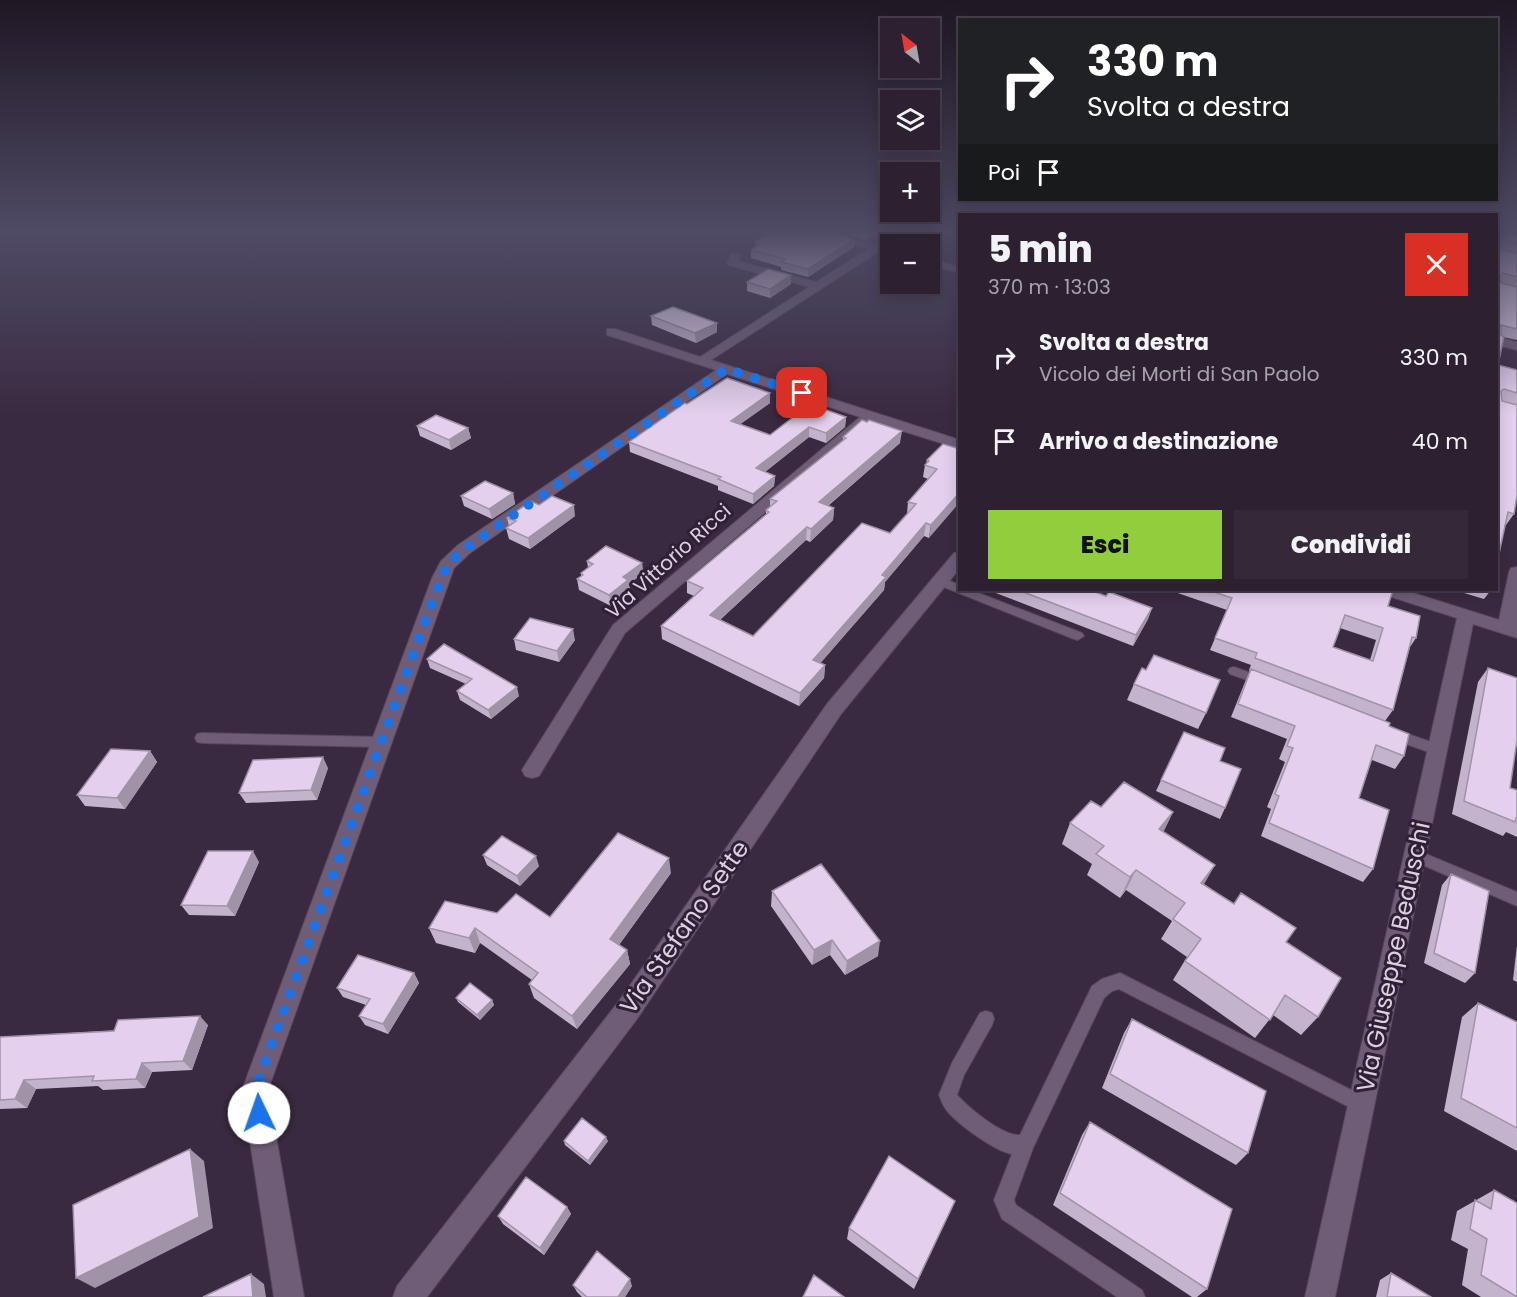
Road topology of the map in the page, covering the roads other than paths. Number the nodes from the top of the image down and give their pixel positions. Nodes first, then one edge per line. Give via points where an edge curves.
1 (805, 294) edge
2 (611, 332) dead end
3 (1498, 341) edge
4 (1517, 346) edge
5 (702, 361) junction
6 (726, 369) junction
7 (870, 415) junction
8 (958, 445) edge
9 (958, 567) edge
10 (1517, 572) edge
11 (954, 586) edge
12 (966, 591) edge
13 (1391, 591) edge
14 (1466, 616) junction
15 (1512, 631) edge
16 (1078, 636) dead end
17 (1234, 671) dead end
18 (1277, 688) edge
19 (1384, 729) edge
20 (202, 738) dead end
21 (381, 742) junction
22 (1437, 750) junction
23 (532, 770) dead end
24 (1414, 855) junction
25 (1517, 900) edge
26 (986, 1018) dead end
27 (1361, 1104) junction
28 (1026, 1144) junction
29 (289, 1297) edge
30 (408, 1297) edge
31 (1135, 1297) edge
32 (1320, 1297) edge

1 - 5 street
2 - 5 street
3 - 4 street
5 - 6 street
6 - 7 street
6 - 21 street via 464,549 447,565
7 - 8 street
7 - 23 street, Via Vittorio Ricci via 620,629
9 - 11 street, Via Stefano Sette
10 - 15 street
11 - 30 street, Via Stefano Sette via 834,709 628,1010
12 - 16 lane
13 - 14 street
14 - 15 street
14 - 22 street, Via Giuseppe Beduschi
17 - 18 lane
19 - 22 lane
20 - 21 lane
21 - 29 street via 255,1090
22 - 24 street, Via Giuseppe Beduschi
24 - 25 lane
24 - 27 street, Via Giuseppe Beduschi
26 - 28 lane via 948,1095 953,1106 1009,1145
27 - 28 lane via 1120,981 1098,992
27 - 32 street, Via Giuseppe Beduschi
28 - 31 lane via 1004,1200 1009,1212

